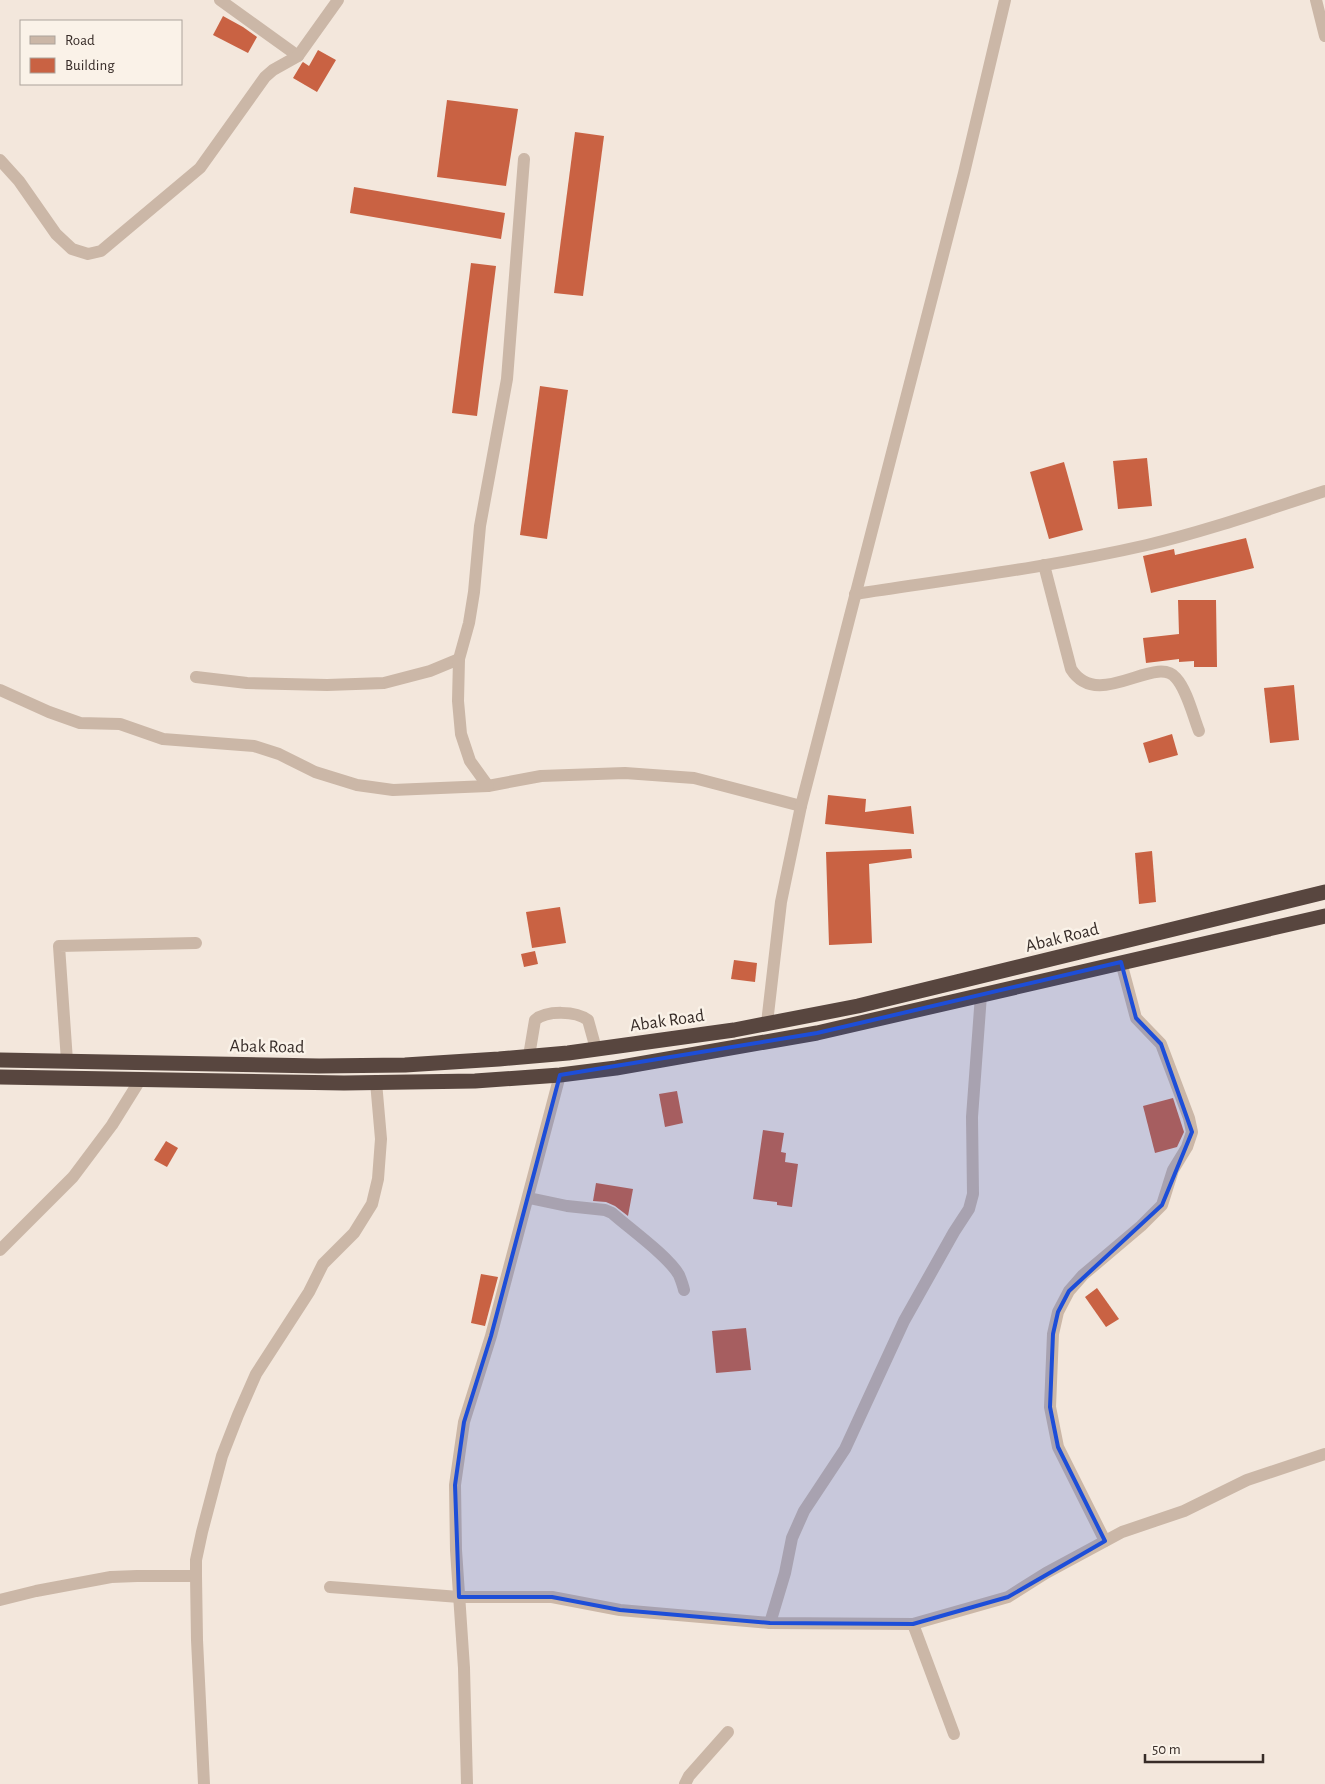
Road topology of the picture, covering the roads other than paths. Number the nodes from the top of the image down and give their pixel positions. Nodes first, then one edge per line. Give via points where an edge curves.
1 (220, 0) edge
2 (338, 0) edge
3 (1005, 0) edge
4 (1316, 0) edge
5 (1325, 36) edge
6 (298, 56) junction
7 (524, 159) dead end
8 (0, 160) edge
9 (1325, 491) edge
10 (1044, 565) junction
11 (855, 594) junction
12 (459, 659) junction
13 (196, 677) dead end
14 (0, 690) edge
15 (1198, 731) dead end
16 (488, 786) junction
17 (801, 806) junction
18 (1325, 892) edge
19 (1325, 916) edge
20 (196, 943) dead end
21 (1121, 962) junction
22 (981, 995) junction
23 (767, 1023) junction
24 (596, 1049) junction
25 (529, 1056) junction
26 (0, 1060) edge
27 (67, 1061) junction
28 (560, 1075) junction
29 (0, 1076) edge
30 (67, 1077) junction
31 (140, 1080) junction
32 (376, 1082) junction
33 (529, 1198) junction
34 (0, 1250) edge
35 (684, 1290) dead end
36 (1325, 1454) edge
37 (1105, 1541) junction
38 (196, 1576) junction
39 (330, 1586) dead end
40 (459, 1597) junction
41 (0, 1600) edge
42 (770, 1623) junction
43 (913, 1624) junction
44 (728, 1732) dead end
45 (954, 1734) dead end
46 (204, 1784) edge
47 (467, 1784) edge
48 (686, 1784) edge

1 - 6 street
2 - 6 street
3 - 11 street via 964,173
4 - 5 street
6 - 8 street via 265,77 200,168 101,251 88,254 72,249 56,234
7 - 12 street via 507,378 480,526 474,592
9 - 10 street via 1148,544
10 - 11 street
10 - 15 street via 1070,670 1076,677 1083,683 1098,686 1154,672 1167,672 1176,676
11 - 17 street
12 - 13 street via 430,671 384,683 247,683
12 - 16 street via 461,734 470,761
14 - 16 street via 80,723 120,724 163,739 254,746 315,772 357,785 393,790
16 - 17 street via 541,776 624,772 694,778
17 - 23 street via 781,902
18 - 23 highway, Abak Road via 868,1004
19 - 21 highway, Abak Road
20 - 27 street via 58,946
21 - 22 highway, Abak Road
21 - 37 street via 1136,1018 1161,1044 1192,1132 1162,1205 1083,1275 1069,1291 1058,1312 1050,1407 1058,1446
22 - 28 highway, Abak Road via 817,1033
22 - 42 street via 972,1117 973,1194 969,1209 904,1321 845,1449 804,1511 792,1538 786,1573
23 - 24 highway, Abak Road
24 - 25 highway, Abak Road
24 - 25 street via 588,1020 578,1015 555,1014 535,1020
25 - 27 highway, Abak Road via 405,1065 319,1066
26 - 27 highway, Abak Road
27 - 30 highway
28 - 32 highway, Abak Road via 475,1081
28 - 33 street
29 - 30 highway, Abak Road
30 - 31 highway, Abak Road
31 - 32 highway, Abak Road
31 - 34 street via 112,1125 73,1177
32 - 38 street via 380,1139 378,1180 372,1204 354,1233 323,1264 309,1292 256,1374 222,1456 202,1532
33 - 35 street via 612,1213 672,1266
33 - 40 street via 464,1422 455,1485
36 - 37 street via 1247,1480 1184,1511
37 - 43 street via 1008,1597
38 - 41 street via 111,1577
38 - 46 street
39 - 40 street
40 - 42 street via 552,1597 620,1610
40 - 47 street
42 - 43 street
43 - 45 street
44 - 48 street via 689,1776

